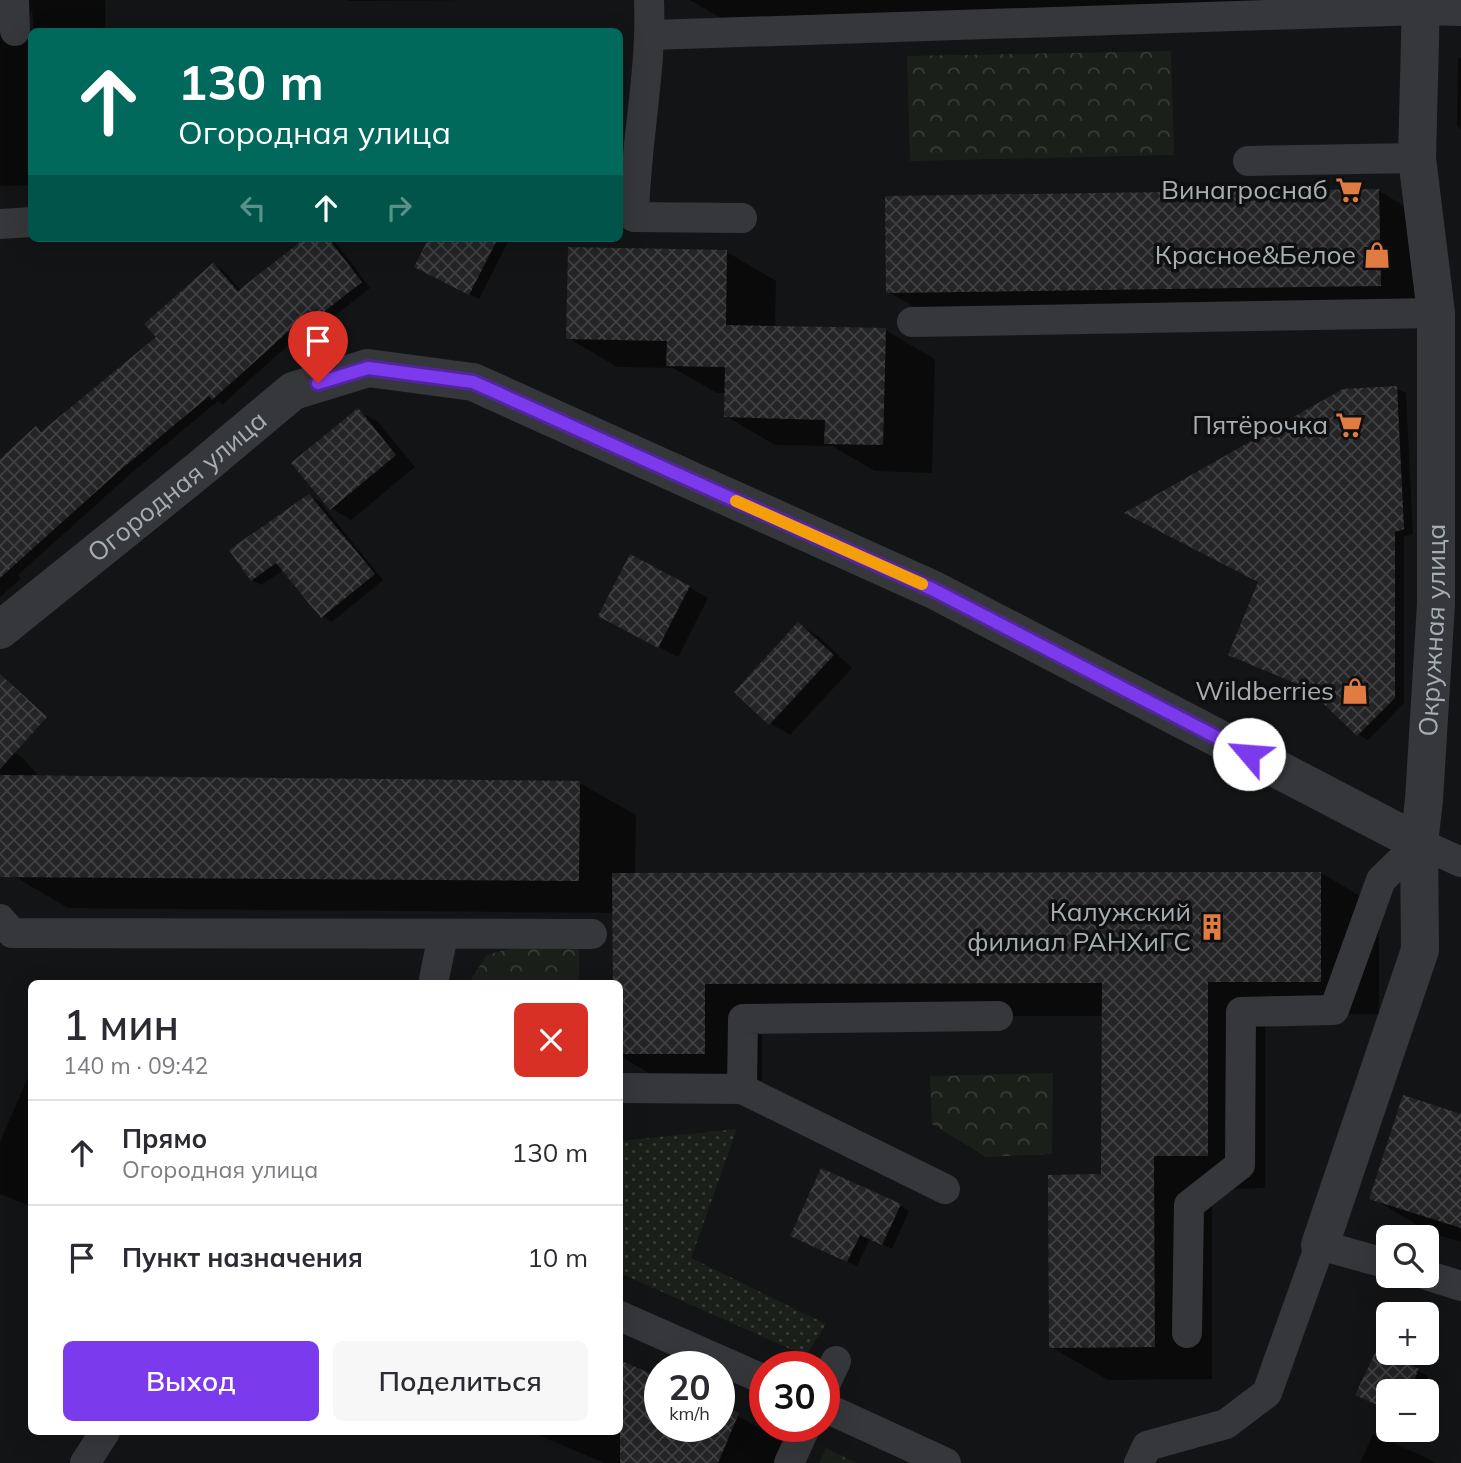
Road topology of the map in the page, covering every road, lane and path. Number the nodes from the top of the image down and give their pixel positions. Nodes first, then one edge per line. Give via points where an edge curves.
1 (14, 0) edge
2 (649, 0) edge
3 (1421, 5) edge
4 (1461, 12) edge
5 (15, 31) dead end
6 (650, 35) junction
7 (1418, 158) junction
8 (1248, 162) dead end
9 (743, 218) dead end
10 (28, 222) edge
11 (0, 224) edge
12 (1436, 313) junction
13 (912, 322) dead end
14 (1448, 604) edge
15 (0, 630) edge
16 (1419, 843) junction
17 (1461, 863) edge
18 (0, 919) edge
19 (443, 934) junction
20 (592, 934) dead end
21 (434, 980) edge
22 (998, 1016) dead end
23 (623, 1088) edge
24 (743, 1089) junction
25 (945, 1189) dead end
26 (1320, 1245) junction
27 (1376, 1261) edge
28 (1439, 1279) edge
29 (1461, 1286) edge
30 (623, 1316) edge
31 (1187, 1333) dead end
32 (749, 1373) edge
33 (840, 1414) edge
34 (104, 1435) edge
35 (799, 1442) edge
36 (85, 1463) edge
37 (789, 1463) edge
38 (946, 1463) edge
39 (1139, 1463) edge

1 - 5 lane
2 - 6 lane
3 - 4 lane
3 - 6 lane
3 - 7 street, Окружная улица
6 - 9 lane via 634,217
7 - 8 lane
7 - 12 street, Окружная улица
10 - 11 lane
12 - 13 lane
12 - 14 street, Окружная улица
14 - 16 street, Окружная улица
15 - 16 street, Огородная улица via 293,391 368,368 473,382 909,579
16 - 17 lane
16 - 26 street, Окружная улица via 1420,950
16 - 31 lane via 1381,880 1334,1010 1241,1012 1240,1165 1189,1205
18 - 19 lane via 12,933
19 - 20 lane
19 - 21 lane
22 - 24 lane via 743,1019
23 - 24 lane
24 - 25 lane
26 - 27 lane
26 - 39 lane via 1267,1393 1226,1424 1147,1446
28 - 29 lane
30 - 32 lane
33 - 38 lane
34 - 36 lane
35 - 37 lane

